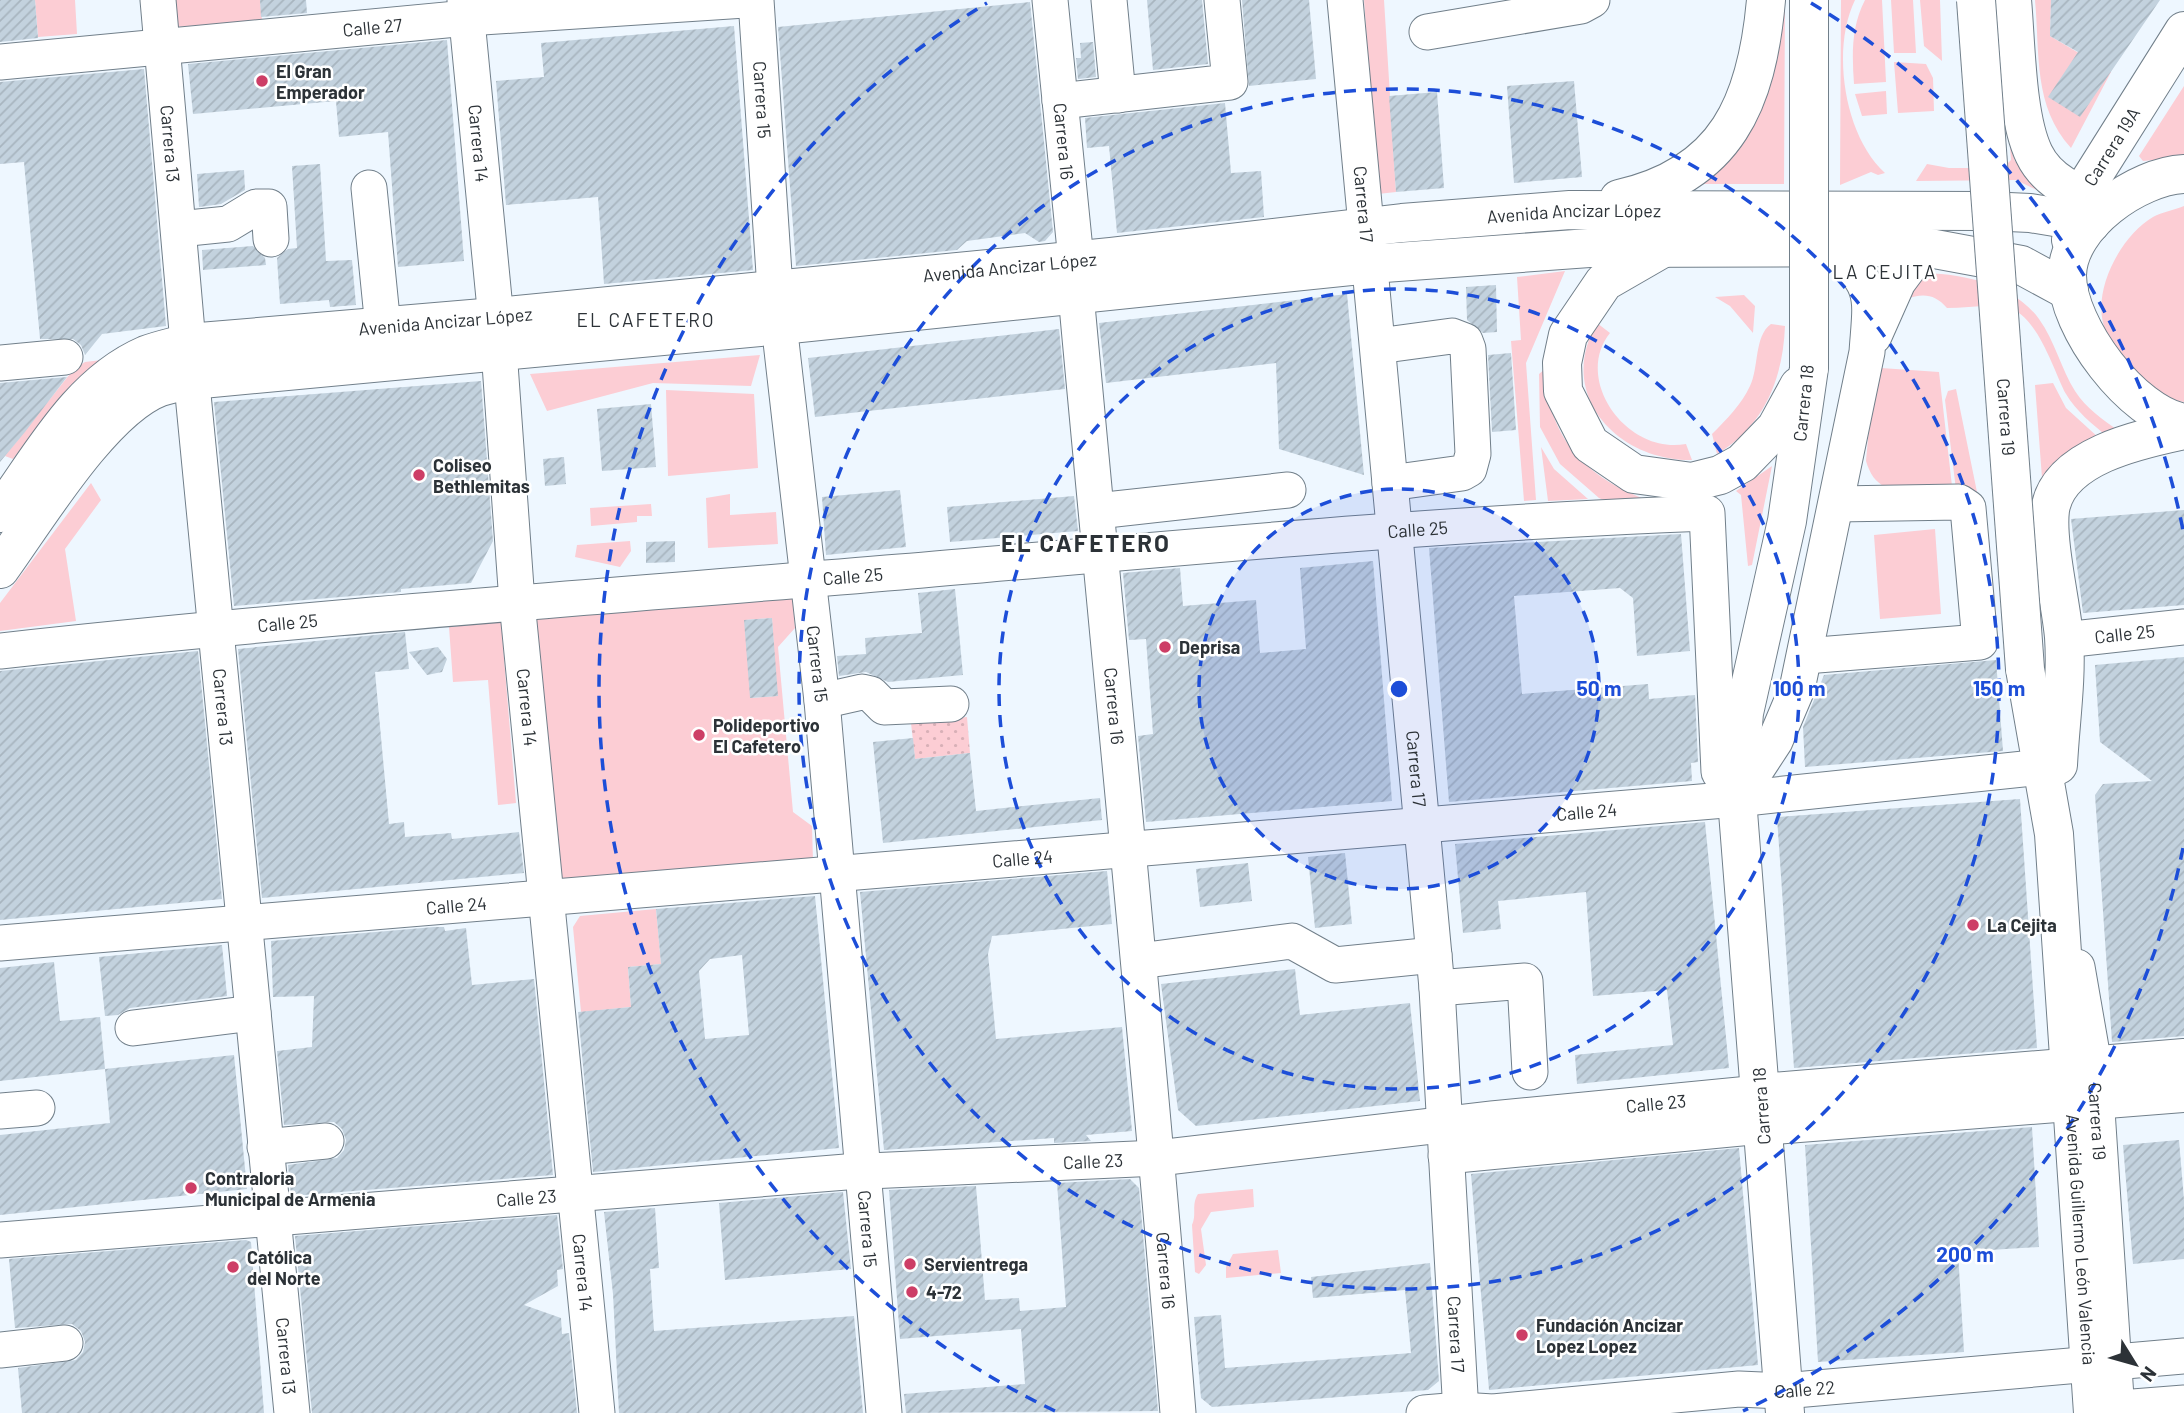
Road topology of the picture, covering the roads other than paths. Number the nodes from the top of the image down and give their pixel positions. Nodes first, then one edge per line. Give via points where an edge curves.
1 (158, 0) edge
2 (745, 0) edge
3 (756, 0) edge
4 (1050, 0) edge
5 (1108, 0) edge
6 (1222, 0) edge
7 (1345, 0) edge
8 (1766, 0) edge
9 (1809, 0) edge
10 (1976, 0) edge
11 (2012, 0) edge
12 (1583, 2) edge
13 (466, 9) edge
14 (1427, 32) dead end
15 (2184, 32) edge
16 (163, 46) junction
17 (0, 62) edge
18 (1118, 94) junction
19 (1060, 101) junction
20 (2184, 174) edge
21 (369, 188) dead end
22 (1570, 210) junction
23 (2090, 211) junction
24 (179, 229) junction
25 (271, 239) dead end
26 (1368, 246) junction
27 (1665, 247) junction
28 (1832, 247) junction
29 (1924, 247) junction
30 (1076, 277) junction
31 (2068, 281) junction
32 (778, 307) junction
33 (383, 327) junction
34 (497, 334) junction
35 (1378, 346) junction
36 (1867, 352) junction
37 (65, 357) dead end
38 (190, 361) junction
39 (0, 363) edge
40 (1809, 368) junction
41 (2184, 423) edge
42 (2184, 430) edge
43 (1391, 483) junction
44 (1288, 490) dead end
45 (1837, 503) junction
46 (1097, 510) junction
47 (0, 513) edge
48 (1707, 513) joint
49 (1395, 532) junction
50 (1098, 555) junction
51 (0, 569) edge
52 (807, 579) junction
53 (517, 602) junction
54 (2184, 626) edge
55 (215, 628) junction
56 (2064, 640) junction
57 (0, 651) edge
58 (1805, 656) junction
59 (822, 701) junction
60 (951, 704) dead end
61 (2043, 767) junction
62 (1737, 799) junction
63 (1421, 824) junction
64 (2054, 834) junction
65 (1128, 849) junction
66 (836, 874) junction
67 (548, 898) junction
68 (244, 924) junction
69 (0, 943) edge
70 (1139, 961) junction
71 (1435, 971) junction
72 (253, 1013) junction
73 (133, 1028) dead end
74 (2184, 1058) edge
75 (1530, 1072) dead end
76 (2083, 1083) junction
77 (2184, 1093) edge
78 (37, 1108) dead end
79 (1761, 1109) junction
80 (0, 1111) edge
81 (1446, 1140) junction
82 (326, 1141) dead end
83 (265, 1147) junction
84 (1158, 1158) junction
85 (864, 1171) junction
86 (577, 1192) junction
87 (272, 1217) junction
88 (0, 1240) edge
89 (65, 1343) dead end
90 (0, 1350) edge
91 (2184, 1356) edge
92 (2101, 1364) junction
93 (1784, 1402) edge
94 (2184, 1403) edge
95 (1460, 1411) edge
96 (292, 1413) edge
97 (597, 1413) edge
98 (884, 1413) edge
99 (1178, 1413) edge
100 (1424, 1413) edge
101 (2093, 1413) edge
102 (2117, 1413) edge
103 (2133, 1413) edge

1 - 16 street, Carrera 13
2 - 13 street, Calle 27
3 - 32 street, Carrera 15
4 - 19 street, Carrera 16
5 - 18 street
6 - 18 street via 1230,82
7 - 26 street, Carrera 17
8 - 22 main road via 1763,33 1745,105 1725,137 1700,164 1684,177 1638,195
9 - 40 main road, Carrera 18, bridge
10 - 61 main road, Carrera 19, bridge via 2025,669
11 - 23 main road via 2025,125 2034,156
12 - 14 street
13 - 16 street, Calle 27
13 - 34 street, Carrera 14
15 - 23 main road, Carrera 19A
16 - 17 street, Calle 27
16 - 24 street, Carrera 13
18 - 19 street
19 - 30 street, Carrera 16
20 - 23 main road via 2143,183
21 - 33 street
22 - 23 main road, Avenida Ancizar López
22 - 26 main road, Avenida Ancizar López
23 - 31 main road, Carrera 19A
24 - 25 street via 218,235 256,206 269,207
24 - 38 street, Carrera 13
26 - 27 main road, Avenida Ancizar López
26 - 30 main road, Avenida Ancizar López
26 - 35 street, Carrera 17
27 - 28 main road, Avenida Ancizar López
27 - 40 main road via 1604,282 1568,335 1563,391 1590,444 1634,474 1692,482 1720,475 1742,463 1776,428
28 - 29 main road, Avenida Ancizar López
28 - 36 street via 1866,283 1870,299
29 - 31 main road, Avenida Ancizar López via 2021,265
29 - 36 street via 1898,282
30 - 32 main road, Avenida Ancizar López
30 - 46 street, Carrera 16
31 - 41 main road via 2092,343 2124,389 2160,415
32 - 34 main road, Avenida Ancizar López
32 - 52 street, Carrera 15
33 - 34 main road, Avenida Ancizar López
33 - 38 main road, Avenida Ancizar López
34 - 38 main road, Avenida Ancizar López
34 - 53 street, Carrera 14
35 - 43 street, Carrera 17
35 - 43 street via 1452,336 1465,341 1468,349 1473,454 1469,469
36 - 45 street
37 - 39 street
38 - 47 main road, Avenida Ancizar López via 146,355 112,376 76,407
38 - 51 main road, Avenida Ancizar López via 102,431
38 - 55 street, Carrera 13
40 - 62 main road, Carrera 18 via 1787,521 1744,713
42 - 56 main road via 2125,443 2062,482 2050,509
43 - 49 street, Carrera 17
44 - 46 street
45 - 58 street
45 - 58 street via 1959,502 1968,508 1980,642
46 - 50 street, Carrera 16
48 - 49 street, Calle 25
48 - 62 street, Carrera 18 via 1719,772
49 - 50 street, Calle 25
49 - 63 street, Carrera 17
50 - 52 street, Calle 25
50 - 65 street, Carrera 16
52 - 53 street, Calle 25
52 - 59 street, Carrera 15
53 - 55 street, Calle 25
53 - 67 street, Carrera 14
54 - 56 street, Calle 25
55 - 57 street, Calle 25
55 - 68 street, Carrera 13
56 - 64 main road
58 - 62 street via 1775,741
59 - 60 street via 862,692 884,707
59 - 66 street, Carrera 15
61 - 62 street, Calle 24
61 - 64 main road, Carrera 19
62 - 63 street, Calle 24
62 - 79 main road, Carrera 18
63 - 65 street, Calle 24
63 - 71 street, Carrera 17
64 - 76 main road, Carrera 19
65 - 66 street, Calle 24
65 - 70 street, Carrera 16
66 - 67 street, Calle 24
66 - 85 street, Carrera 15
67 - 68 street, Calle 24
67 - 86 street, Carrera 14
68 - 69 street, Calle 24
68 - 72 street, Carrera 13
70 - 71 street via 1292,941 1335,965
70 - 84 street, Carrera 16
71 - 75 street via 1525,981
71 - 81 street, Carrera 17
72 - 73 street
72 - 83 street, Carrera 13
74 - 76 main road, Calle 23
76 - 77 main road, Calle 23
76 - 79 main road, Calle 23
76 - 92 main road, Avenida Guillermo León Valencia
78 - 80 street
79 - 81 street, Calle 23
79 - 93 main road, Carrera 18
81 - 84 street, Calle 23
81 - 95 street, Carrera 17
82 - 83 street
83 - 87 street, Carrera 13
84 - 85 street, Calle 23
84 - 99 street, Carrera 16
85 - 86 street, Calle 23
85 - 98 street, Carrera 15
86 - 87 street, Calle 23
86 - 97 street, Carrera 14
87 - 88 street, Calle 23
87 - 96 street, Carrera 13
89 - 90 street
91 - 92 street, Calle 22
92 - 93 street, Calle 22
92 - 101 main road, Avenida Guillermo León Valencia
92 - 102 street
93 - 95 street, Calle 22 via 1739,1389 1493,1412
94 - 103 street via 2133,1407
95 - 100 street, Calle 22

